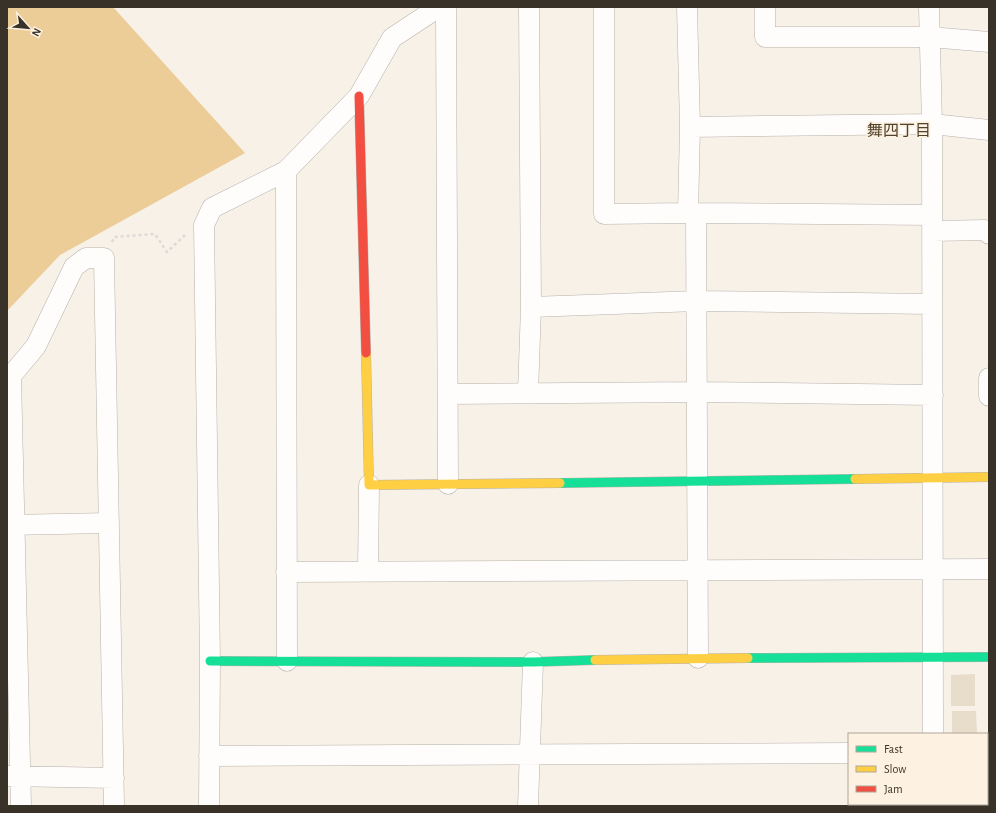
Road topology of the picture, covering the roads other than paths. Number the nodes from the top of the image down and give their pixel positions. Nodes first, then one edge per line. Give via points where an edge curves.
1 (439, 7) edge
2 (446, 7) edge
3 (529, 7) edge
4 (604, 7) edge
5 (687, 7) edge
6 (765, 7) edge
7 (929, 7) edge
8 (930, 36) junction
9 (989, 42) edge
10 (359, 96) junction
11 (932, 124) junction
12 (690, 128) junction
13 (989, 130) edge
14 (286, 171) junction
15 (692, 213) junction
16 (932, 223) junction
17 (989, 234) edge
18 (697, 301) junction
19 (932, 304) junction
20 (531, 306) junction
21 (9, 377) edge
22 (989, 378) edge
23 (698, 392) junction
24 (528, 393) junction
25 (448, 394) junction
26 (933, 395) junction
27 (989, 396) edge
28 (934, 477) junction
29 (989, 477) edge
30 (698, 482) junction
31 (448, 484) junction
32 (369, 485) junction
33 (109, 523) junction
34 (11, 525) edge
35 (934, 569) junction
36 (989, 569) edge
37 (698, 570) junction
38 (368, 571) junction
39 (286, 572) junction
40 (933, 656) junction
41 (989, 657) edge
42 (698, 658) junction
43 (210, 661) junction
44 (287, 661) junction
45 (533, 662) junction
46 (934, 733) edge
47 (530, 753) junction
48 (848, 753) edge
49 (210, 756) junction
50 (14, 776) edge
51 (114, 778) junction
52 (20, 806) edge
53 (114, 806) edge
54 (209, 806) edge
55 (528, 806) edge

1 - 10 street via 392,38
2 - 25 street
3 - 20 street
4 - 15 street via 604,214
5 - 12 street
6 - 8 street via 764,37
7 - 8 street
8 - 9 street
8 - 11 street
10 - 14 street
10 - 32 street
11 - 12 street
11 - 13 street
11 - 16 street
12 - 15 street
14 - 39 street
14 - 43 street via 212,208 204,225
15 - 16 street
15 - 18 street
16 - 17 street via 985,230
16 - 19 street
18 - 19 street
18 - 20 street
18 - 23 street
19 - 26 street
20 - 24 street
21 - 33 street via 36,346 74,267 86,258 104,258
21 - 34 street
22 - 27 street
23 - 24 street
23 - 26 street
23 - 30 street
24 - 25 street
25 - 31 street
26 - 28 street
28 - 29 street
28 - 30 street
28 - 35 street
30 - 31 street
30 - 37 street
31 - 32 street
32 - 38 street
33 - 34 street
33 - 51 street
34 - 50 street
35 - 36 street
35 - 37 street
35 - 40 street
37 - 38 street
37 - 42 street
38 - 39 street
39 - 44 street
40 - 41 street
40 - 42 street
40 - 46 street
42 - 45 street
43 - 44 street
43 - 49 street
44 - 45 street
45 - 47 street
47 - 48 street
47 - 49 street
47 - 55 street
49 - 54 street
50 - 51 street
50 - 52 street
51 - 53 street

